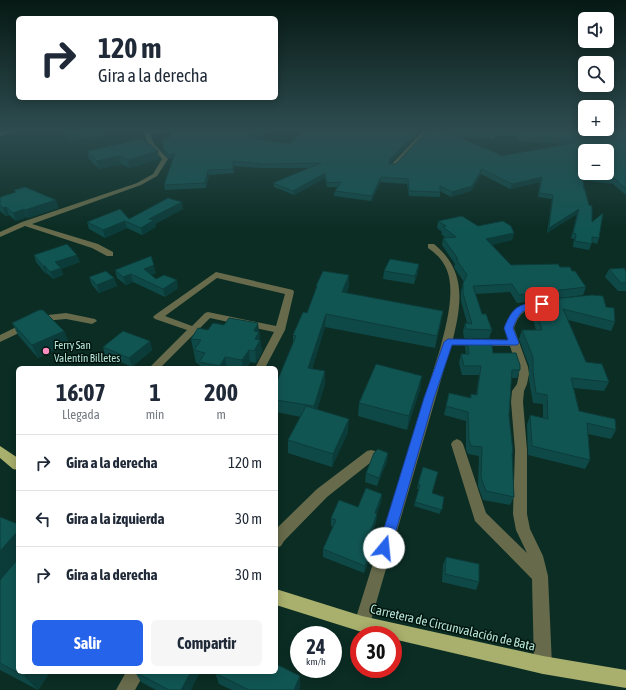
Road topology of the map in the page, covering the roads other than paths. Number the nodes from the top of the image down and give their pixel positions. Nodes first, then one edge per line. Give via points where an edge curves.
1 (163, 163) edge
2 (396, 163) edge
3 (392, 167) edge
4 (25, 224) junction
5 (0, 235) edge
6 (431, 246) dead end
7 (110, 254) dead end
8 (551, 303) edge
9 (92, 321) dead end
10 (192, 329) junction
11 (280, 330) junction
12 (0, 339) edge
13 (448, 342) junction
14 (514, 343) junction
15 (156, 366) edge
16 (261, 366) edge
17 (457, 444) dead end
18 (0, 451) edge
19 (371, 455) dead end
20 (16, 463) edge
21 (278, 538) edge
22 (540, 576) junction
23 (278, 598) edge
24 (362, 624) junction
25 (543, 665) junction
26 (135, 674) edge
27 (626, 679) edge
28 (125, 690) edge

1 - 4 street via 155,175 139,184
2 - 3 street
4 - 5 street
4 - 7 street via 95,246
6 - 13 street via 444,256 453,278 454,297
8 - 14 street via 528,306 515,313 509,328
9 - 12 street via 66,316 42,318
10 - 11 street via 208,315
10 - 11 street via 158,317 216,275 290,292
10 - 15 street
11 - 16 street
13 - 14 street
13 - 24 street
14 - 22 street via 524,374 517,402 521,450 520,514 523,530 536,556
17 - 22 street via 480,517
18 - 20 main road
19 - 21 street via 322,493
22 - 25 street
23 - 24 main road, Carretera de Circunvalación de Bata
24 - 25 main road, Carretera de Circunvalación de Bata
25 - 27 main road, Carretera de Circunvalación de Bata
26 - 28 street

